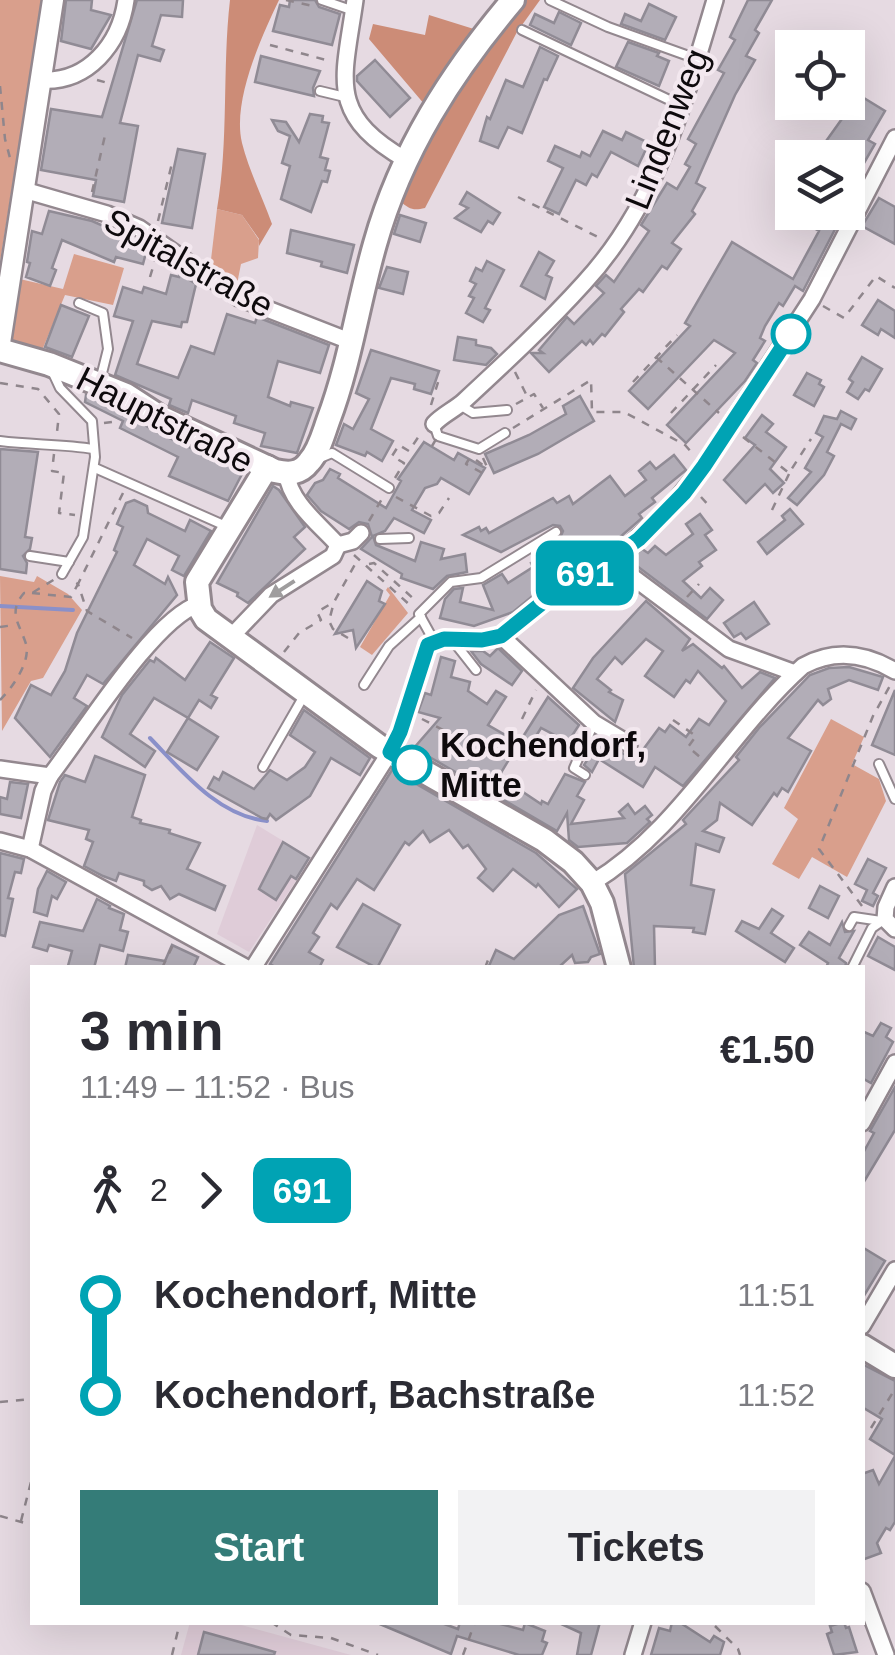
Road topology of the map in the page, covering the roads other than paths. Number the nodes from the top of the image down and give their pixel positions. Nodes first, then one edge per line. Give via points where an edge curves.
1 (53, 0) edge
2 (126, 0) edge
3 (322, 0) edge
4 (514, 0) edge
5 (550, 0) edge
6 (715, 0) edge
7 (354, 5) edge
8 (522, 30) dead end
9 (697, 60) junction
10 (41, 80) junction
11 (320, 91) dead end
12 (345, 97) junction
13 (682, 106) junction
14 (895, 138) edge
15 (406, 160) junction
16 (24, 190) junction
17 (79, 303) dead end
18 (352, 342) junction
19 (0, 346) edge
20 (49, 364) junction
21 (99, 383) junction
22 (460, 404) junction
23 (507, 410) road end
24 (437, 426) joint
25 (505, 433) road end
26 (0, 440) edge
27 (94, 449) junction
28 (95, 468) junction
29 (282, 479) junction
30 (391, 492) road end
31 (228, 527) junction
32 (556, 532) dead end
33 (363, 534) road end
34 (409, 538) dead end
35 (380, 539) dead end
36 (338, 545) junction
37 (30, 556) dead end
38 (610, 560) junction
39 (69, 562) junction
40 (62, 574) road end
41 (199, 604) junction
42 (422, 613) junction
43 (501, 636) junction
44 (230, 638) junction
45 (452, 638) junction
46 (434, 641) junction
47 (476, 670) dead end
48 (795, 673) junction
49 (894, 677) edge
50 (364, 685) dead end
51 (305, 694) junction
52 (594, 723) junction
53 (628, 744) dead end
54 (390, 752) junction
55 (880, 764) dead end
56 (263, 766) dead end
57 (0, 769) edge
58 (585, 775) dead end
59 (50, 776) junction
60 (895, 799) edge
61 (0, 841) edge
62 (30, 849) junction
63 (592, 883) junction
64 (895, 886) edge
65 (887, 923) edge
66 (849, 926) dead end
67 (244, 965) edge
68 (252, 965) edge
69 (618, 965) edge
70 (854, 965) edge
71 (895, 1063) edge
72 (865, 1118) edge
73 (895, 1270) edge
74 (865, 1321) edge
75 (865, 1348) edge
76 (895, 1366) edge
77 (865, 1599) edge
78 (642, 1625) edge
79 (633, 1655) edge
80 (886, 1655) edge

1 - 10 street
2 - 10 street via 101,56 76,75
3 - 7 lane
4 - 15 main road via 454,74
5 - 9 lane
6 - 9 street, Lindenweg
7 - 12 street
8 - 13 lane
9 - 13 street, Lindenweg
10 - 16 street
11 - 12 lane
12 - 15 street via 369,135
13 - 22 street, Lindenweg via 654,180 614,246
14 - 38 street via 812,300 704,466 639,539
15 - 18 main road via 375,244
16 - 18 street, Spitalstraße via 139,228 238,298
16 - 19 street
17 - 21 lane via 103,314 108,354
18 - 29 main road via 320,444 308,465
19 - 20 main road, Hauptstraße
20 - 21 main road, Hauptstraße
20 - 27 lane via 60,388 92,421
21 - 29 main road, Hauptstraße
22 - 23 lane via 473,413
22 - 24 street, Lindenweg
24 - 25 lane via 479,449
26 - 27 lane
27 - 28 lane
28 - 31 lane
28 - 39 lane via 88,518
29 - 30 lane via 332,453
29 - 31 main road, Hauptstraße
29 - 36 street
31 - 41 main road, Hauptstraße via 198,582
32 - 42 lane via 481,578 451,582
33 - 36 street
34 - 35 lane
36 -> 44 street via 333,556 272,594
37 - 39 lane
38 - 43 street via 572,579
38 - 48 street via 729,650
39 - 40 lane
41 - 44 main road
41 - 59 street via 184,609 143,650
42 - 46 lane
42 - 50 lane via 378,659
43 - 45 street
43 - 52 street
44 - 51 main road
45 - 46 street
45 - 47 lane
46 - 54 street via 423,654
48 - 49 street via 835,654 878,661
48 - 63 street via 656,833
51 - 54 main road
51 - 56 lane
52 - 53 street
52 - 58 lane via 574,768
54 - 63 main road via 544,840
54 - 68 street
55 - 60 lane
57 - 59 street
59 - 62 street
61 - 62 street
62 - 67 street
63 - 69 main road
64 - 65 street
65 - 66 lane via 854,917
65 - 70 lane via 872,928
71 - 72 street
73 - 74 street
75 - 76 main road
77 - 80 street
78 - 79 street

